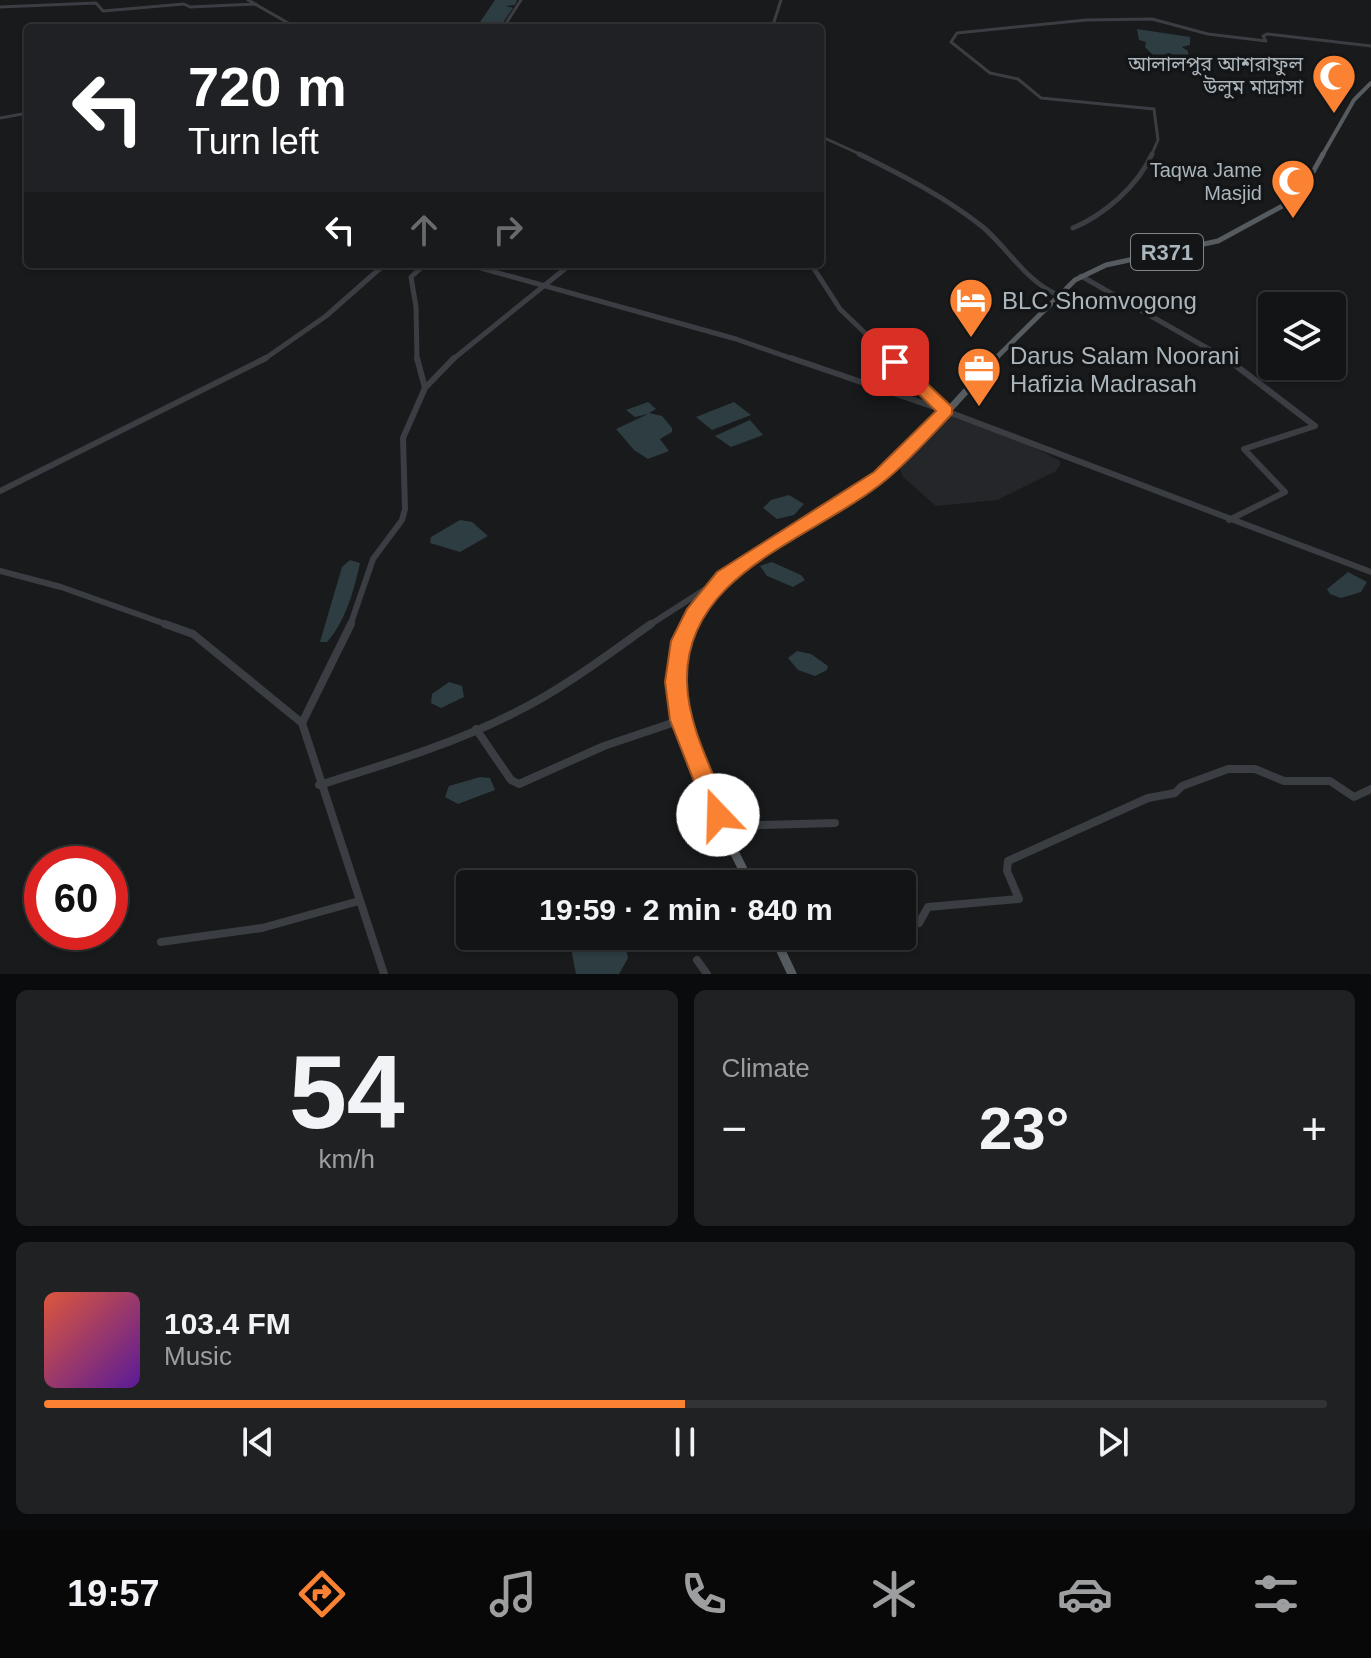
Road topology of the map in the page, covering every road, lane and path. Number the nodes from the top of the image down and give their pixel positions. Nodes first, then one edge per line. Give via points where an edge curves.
1 (248, 0) edge
2 (521, 0) edge
3 (781, 0) edge
4 (256, 4) junction
5 (0, 7) edge
6 (290, 24) edge
7 (506, 24) edge
8 (773, 24) edge
9 (1371, 46) edge
10 (1371, 83) edge
11 (24, 114) edge
12 (0, 118) edge
13 (824, 138) edge
14 (1073, 228) dead end
15 (381, 268) edge
16 (421, 268) edge
17 (481, 268) edge
18 (566, 268) edge
19 (814, 268) edge
20 (1081, 276) junction
21 (546, 286) junction
22 (1058, 295) junction
23 (425, 388) junction
24 (946, 411) junction
25 (0, 491) edge
26 (1229, 520) junction
27 (0, 571) edge
28 (1371, 572) edge
29 (724, 577) junction
30 (681, 720) junction
31 (302, 723) junction
32 (476, 729) junction
33 (319, 785) junction
34 (1371, 789) edge
35 (835, 823) dead end
36 (726, 832) junction
37 (744, 870) edge
38 (359, 901) junction
39 (919, 923) dead end
40 (161, 942) dead end
41 (781, 950) edge
42 (697, 960) dead end
43 (384, 974) edge
44 (707, 974) edge
45 (792, 974) edge

1 - 4 street
2 - 7 street
3 - 8 street
4 - 5 street via 103,11 97,3
4 - 6 street
9 - 14 street via 1267,34 1266,41 1249,41 1152,19 957,33 951,42 988,72 1018,79 1041,98 1154,109 1158,140 1146,168 1098,218
10 - 20 main road, R371 via 1354,100 1299,197 1218,241 1111,264
11 - 12 street
13 - 22 street via 937,195 992,235 1046,291
15 - 25 street via 261,361
16 - 23 street via 411,277 418,300 415,366
17 - 21 street
18 - 21 street
19 - 24 street via 840,309
20 - 22 main road, R371
20 - 26 street via 1221,354 1315,426 1244,449 1285,492
21 - 23 street via 461,350
21 - 24 street via 736,339
22 - 24 main road, R371
23 - 31 street via 403,438 402,520 373,559 357,611
24 - 26 street
24 - 29 main road, R371 via 880,476
26 - 28 street
27 - 31 street via 193,634
29 - 30 main road, R371 via 697,609 681,641 676,682
29 - 32 street via 539,700
30 - 32 street via 604,746 519,784
30 - 36 main road, R371
31 - 33 street
32 - 33 street
33 - 38 street
34 - 39 street via 1354,797 1330,781 1284,781 1255,769 1228,769 1175,793 1148,798 1008,861 1019,899 928,907
35 - 36 street via 760,825
36 - 37 main road, R371
38 - 40 street via 255,931
38 - 43 street
41 - 45 main road
42 - 44 street

